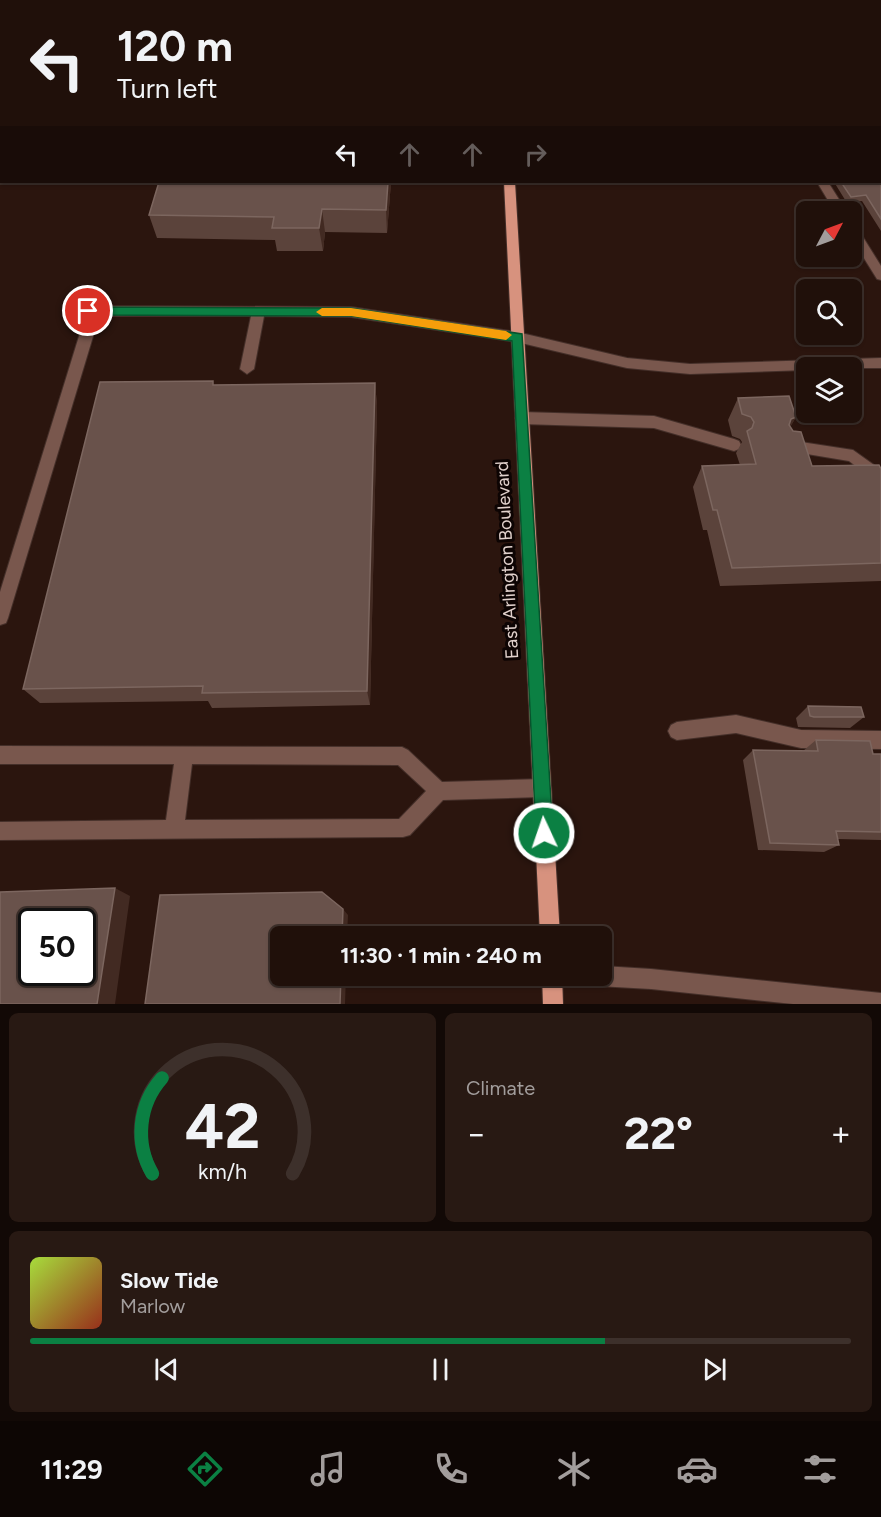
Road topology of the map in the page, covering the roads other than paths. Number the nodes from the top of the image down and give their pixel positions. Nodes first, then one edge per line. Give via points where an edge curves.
1 (509, 183) edge
2 (824, 183) edge
3 (834, 201) edge
4 (862, 245) edge
5 (881, 276) edge
6 (258, 312) junction
7 (518, 337) junction
8 (881, 363) edge
9 (247, 369) dead end
10 (522, 418) junction
11 (734, 445) dead end
12 (786, 446) edge
13 (881, 478) edge
14 (0, 618) edge
15 (677, 731) dead end
16 (881, 740) edge
17 (0, 755) edge
18 (184, 756) junction
19 (542, 788) junction
20 (439, 791) junction
21 (174, 830) junction
22 (0, 831) edge
23 (549, 926) edge
24 (612, 976) edge
25 (552, 986) edge
26 (881, 1003) edge
27 (553, 1004) edge

1 - 7 main road, East Arlington Boulevard
2 - 3 lane
4 - 5 lane
6 - 7 lane via 351,312
6 - 9 lane
6 - 14 lane via 88,307 91,320
7 - 8 lane via 627,363 690,369
7 - 10 main road, East Arlington Boulevard
10 - 11 lane via 654,422
10 - 19 main road, East Arlington Boulevard
12 - 13 lane via 853,456
15 - 16 lane via 736,724 801,739
17 - 18 lane
18 - 20 lane via 402,756
18 - 21 lane
19 - 20 lane
19 - 23 main road, East Arlington Boulevard
20 - 21 lane via 403,828
21 - 22 lane
24 - 26 lane
25 - 27 main road

